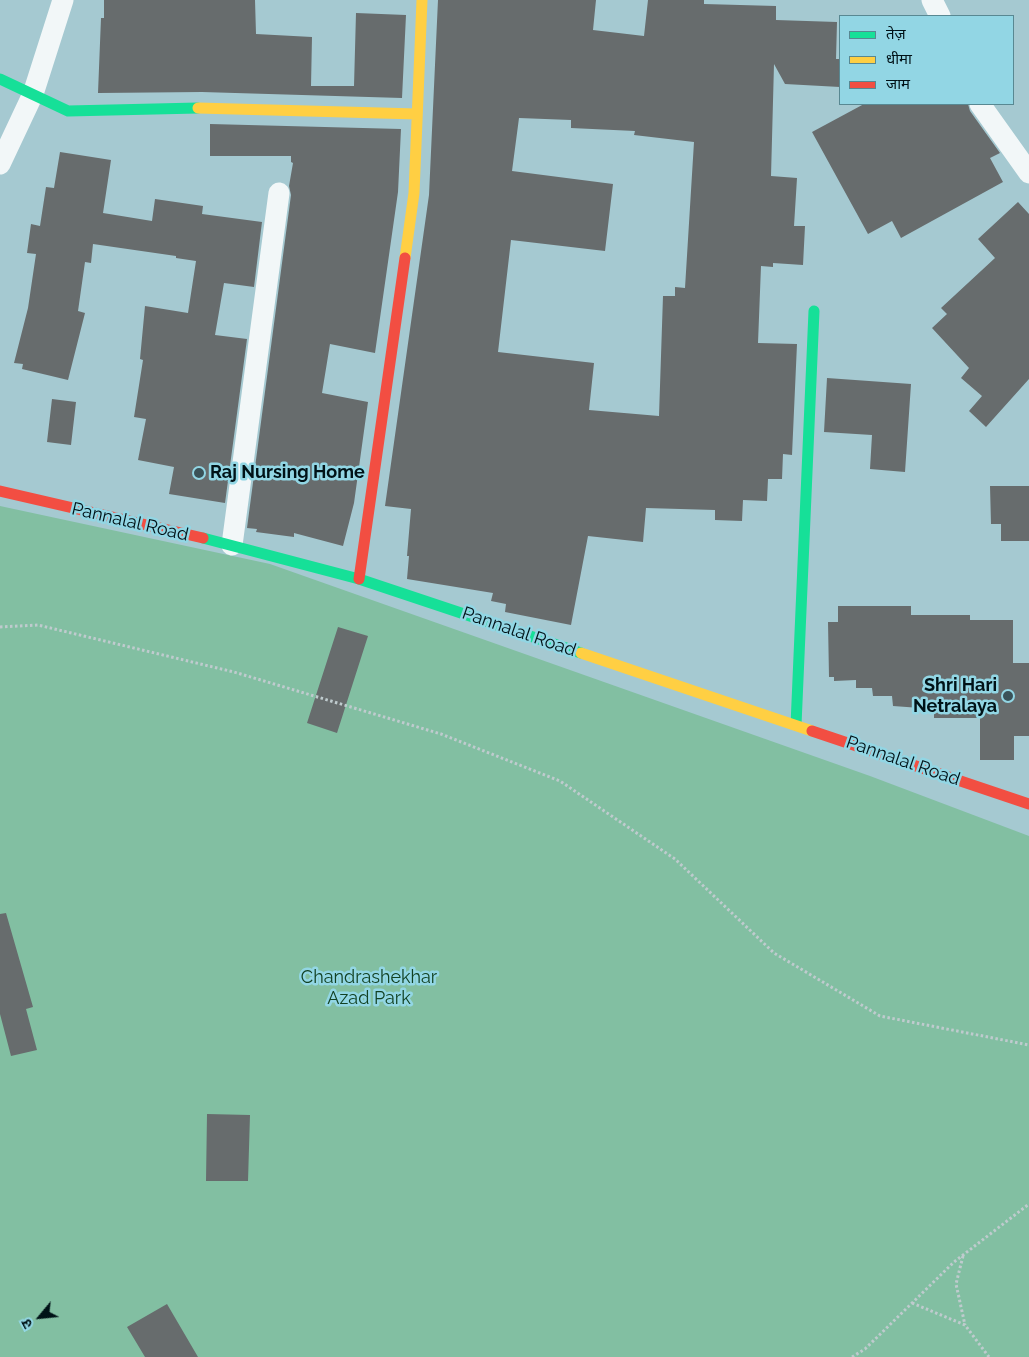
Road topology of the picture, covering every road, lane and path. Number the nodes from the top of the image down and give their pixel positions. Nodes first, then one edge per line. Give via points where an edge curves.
1 (64, 0) edge
2 (422, 0) edge
3 (932, 0) edge
4 (940, 15) edge
5 (0, 79) edge
6 (33, 94) junction
7 (981, 105) edge
8 (417, 114) junction
9 (0, 164) edge
10 (1029, 173) edge
11 (279, 193) dead end
12 (814, 311) dead end
13 (0, 491) edge
14 (232, 545) junction
15 (360, 579) junction
16 (0, 627) edge
17 (796, 725) junction
18 (1029, 804) edge
19 (1029, 1045) edge
20 (1029, 1204) edge
21 (963, 1255) junction
22 (912, 1303) junction
23 (965, 1325) junction
24 (852, 1357) edge
25 (990, 1357) edge

1 - 6 street
2 - 8 street
3 - 4 street
5 - 6 street
6 - 8 street via 68,111 202,108
6 - 9 street
7 - 10 street
8 - 15 street via 414,193
11 - 14 street
12 - 17 street
13 - 14 street, Pannalal Road
14 - 15 street, Pannalal Road
15 - 17 street, Pannalal Road
16 - 19 path via 38,625 234,672 441,734 560,781 675,859 774,954 880,1016
17 - 18 street, Pannalal Road
20 - 21 path
21 - 22 path
21 - 23 path via 956,1284
22 - 23 path
22 - 24 path via 865,1349
23 - 25 path

